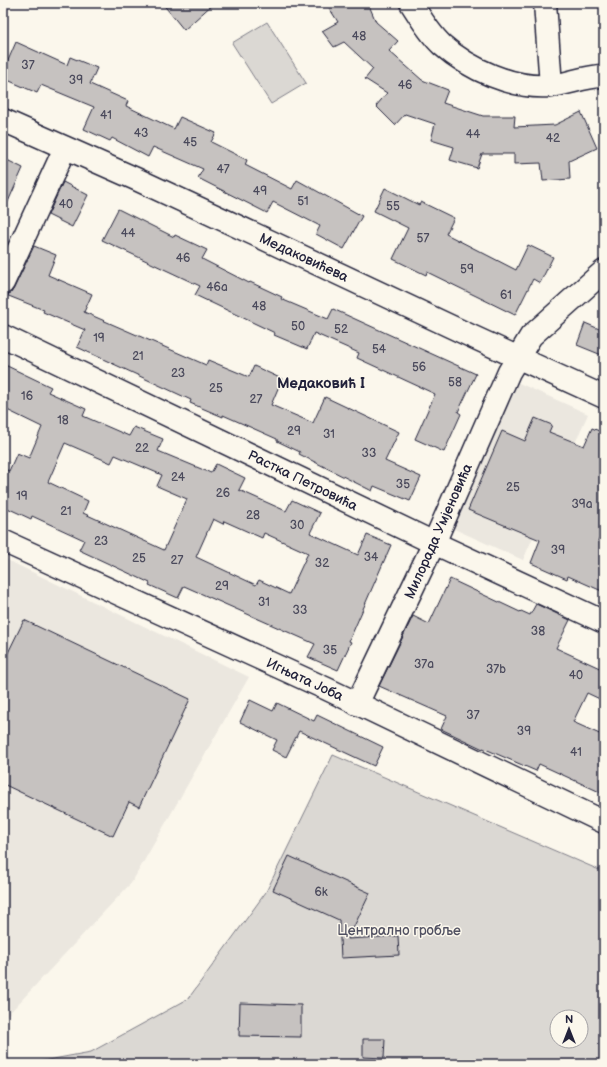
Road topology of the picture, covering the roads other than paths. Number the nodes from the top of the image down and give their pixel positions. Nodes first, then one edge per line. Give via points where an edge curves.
1 (411, 3) edge
2 (545, 3) edge
3 (604, 76) edge
4 (551, 86) junction
5 (3, 120) edge
6 (65, 148) junction
7 (604, 271) edge
8 (3, 283) edge
9 (3, 336) edge
10 (517, 357) junction
11 (604, 397) edge
12 (3, 541) edge
13 (434, 543) junction
14 (604, 622) edge
15 (357, 704) junction
16 (604, 822) edge

1 - 4 street via 427,28 460,59 505,81
2 - 4 street
3 - 4 street
5 - 6 street, Медаковићева
6 - 8 street
6 - 10 street, Медаковићева
7 - 10 street, Милорада Умјеновића via 530,336
9 - 13 street, Растка Петровића
10 - 11 street, Медаковићева
10 - 13 street, Милорада Умјеновића
12 - 15 street, Игњата Јоба
13 - 14 street, Растка Петровића
13 - 15 street, Милорада Умјеновића
15 - 16 street, Игњата Јоба

